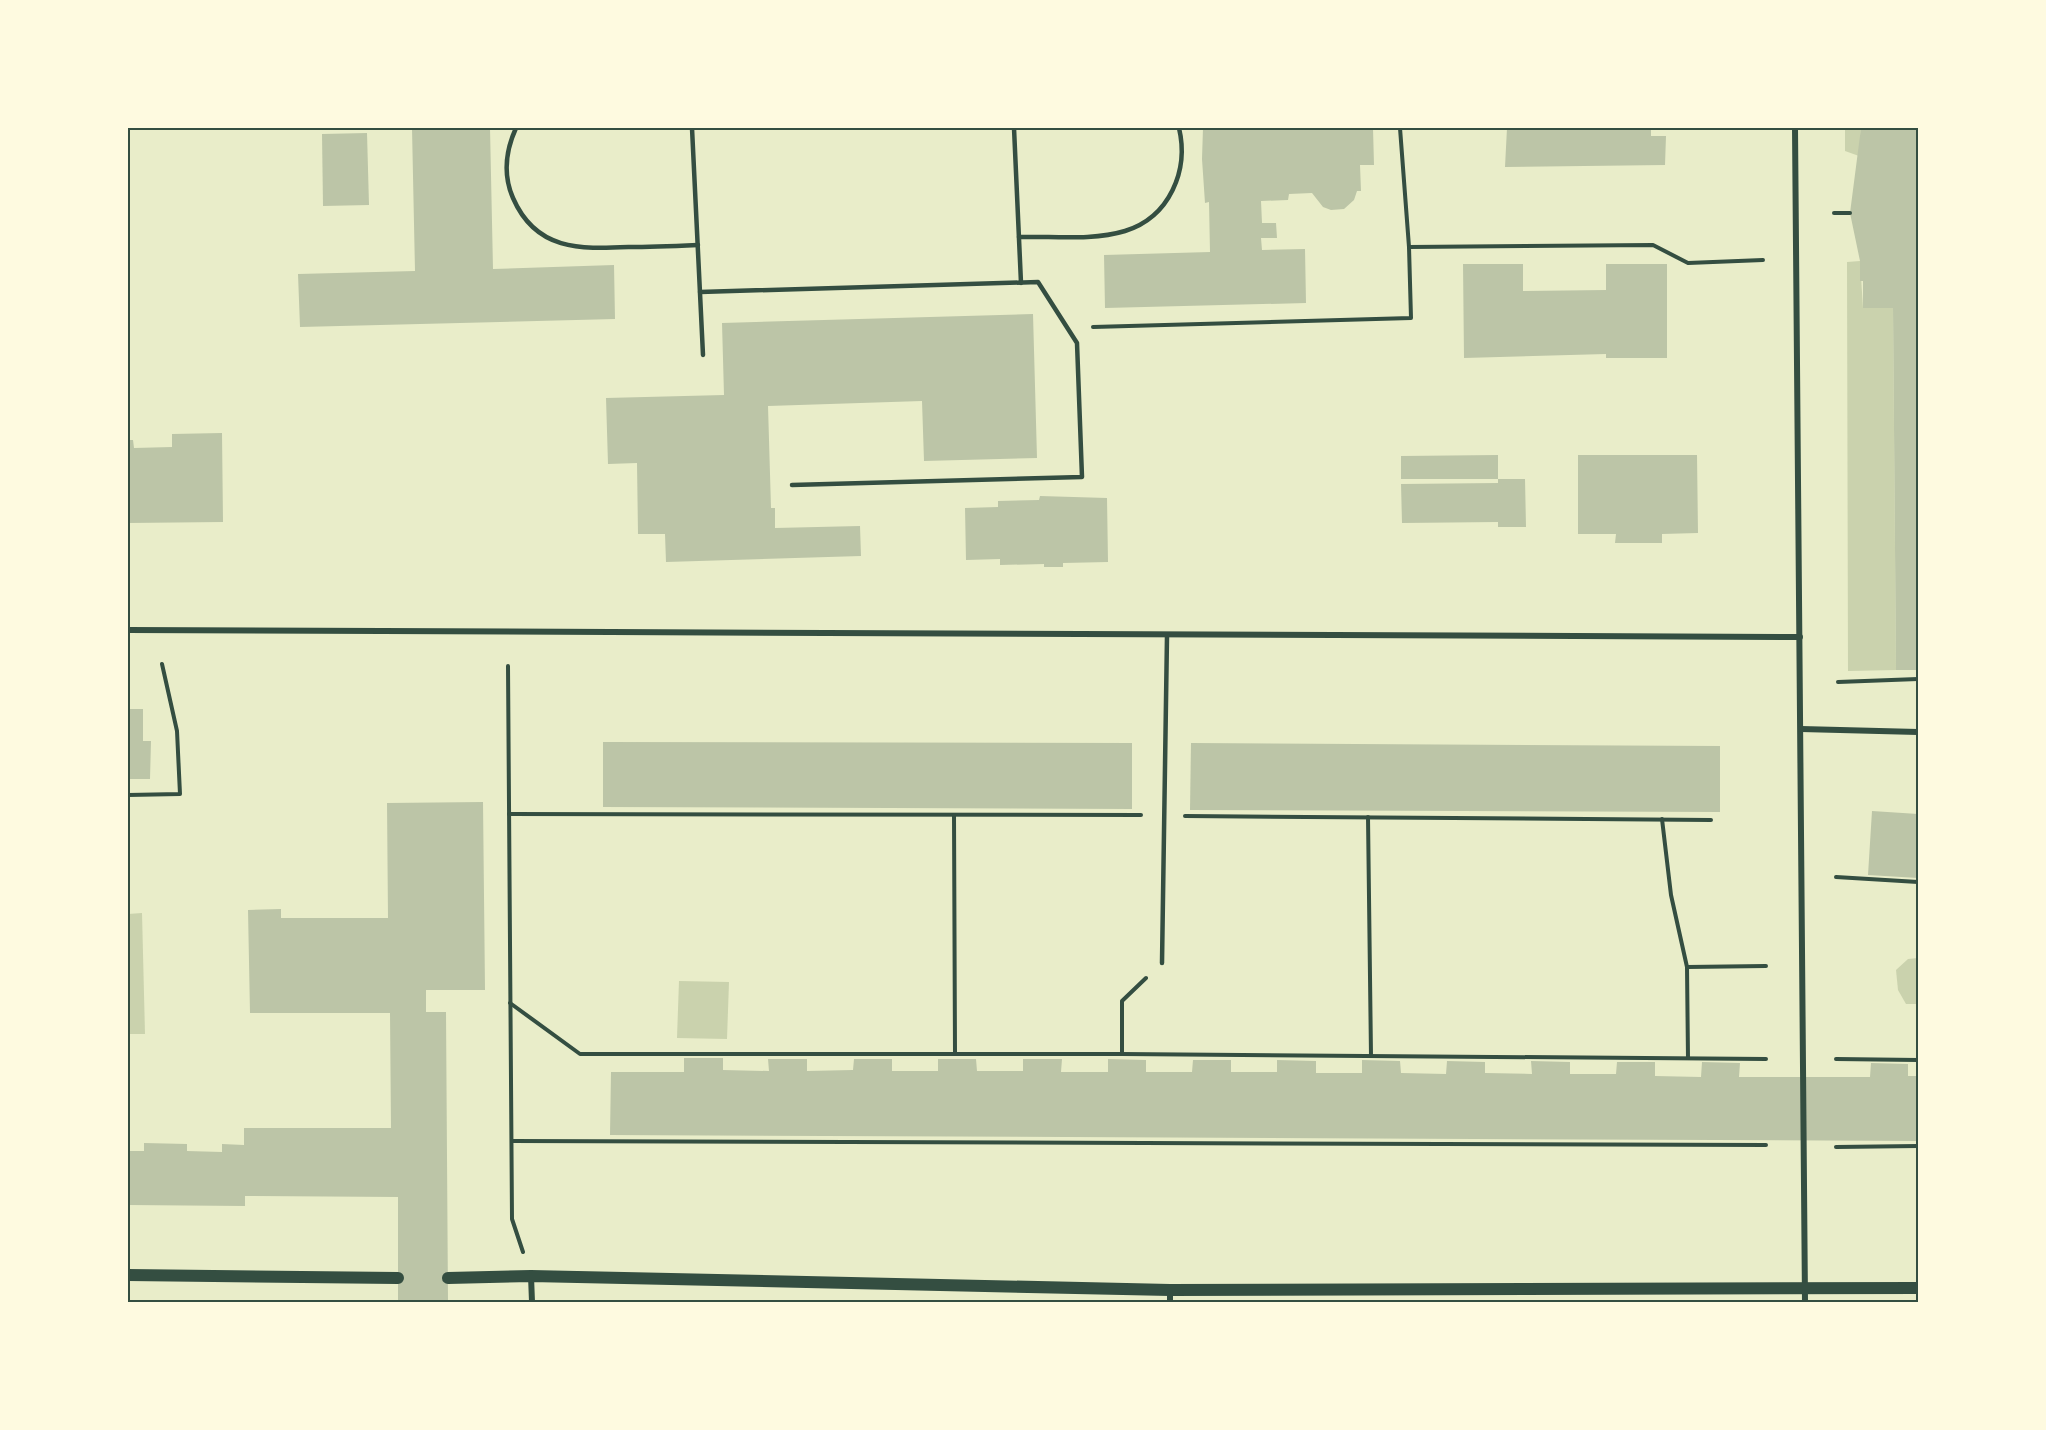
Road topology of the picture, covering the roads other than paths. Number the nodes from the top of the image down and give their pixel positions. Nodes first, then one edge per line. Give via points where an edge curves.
1 (516, 128) edge
2 (692, 128) edge
3 (1014, 128) edge
4 (1179, 128) edge
5 (1795, 128) edge
6 (1019, 237) junction
7 (698, 245) junction
8 (1021, 283) junction
9 (700, 292) junction
10 (703, 355) dead end
11 (792, 485) dead end
12 (128, 630) edge
13 (1167, 636) junction
14 (1800, 637) junction
15 (1801, 729) junction
16 (1918, 732) edge
17 (1162, 963) road end
18 (128, 1275) edge
19 (531, 1276) junction
20 (398, 1278) dead end
21 (448, 1278) dead end
22 (1805, 1288) junction
23 (1918, 1288) edge
24 (1170, 1296) edge
25 (532, 1302) edge
26 (1806, 1302) edge

1 - 7 lane via 508,148 506,170 510,191 525,219 550,239 570,247 591,249
2 - 7 lane
3 - 6 lane
4 - 6 lane via 1181,171 1173,191 1144,222 1125,231 1103,234
5 - 14 street
6 - 8 lane
7 - 9 lane
8 - 9 lane
8 - 11 lane via 1038,282 1077,343 1082,477
9 - 10 lane
12 - 13 street
13 - 14 street
13 - 17 lane
14 - 15 street
15 - 16 street
15 - 22 street
18 - 20 main road
19 - 21 main road
19 - 24 main road
19 - 25 street
22 - 23 main road
22 - 24 main road
22 - 26 street

